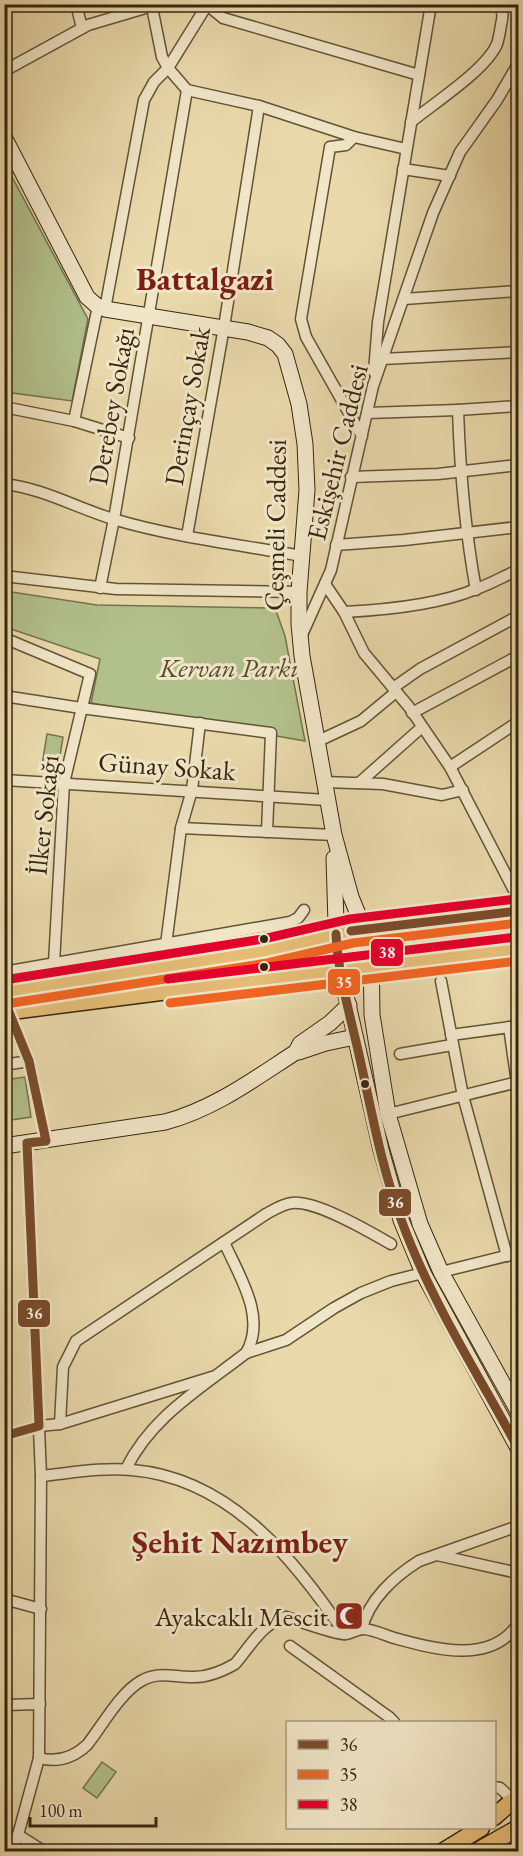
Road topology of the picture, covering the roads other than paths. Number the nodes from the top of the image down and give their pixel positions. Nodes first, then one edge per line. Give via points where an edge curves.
1 (76, 4) edge
2 (430, 4) edge
3 (497, 4) edge
4 (206, 5) edge
5 (155, 6) edge
6 (122, 10) edge
7 (82, 28) junction
8 (519, 64) edge
9 (168, 68) junction
10 (4, 71) edge
11 (419, 75) junction
12 (187, 90) junction
13 (259, 106) junction
14 (411, 122) junction
15 (4, 137) edge
16 (354, 137) junction
17 (406, 149) junction
18 (403, 169) junction
19 (450, 176) junction
20 (519, 291) edge
21 (404, 298) junction
22 (101, 308) junction
23 (150, 316) junction
24 (224, 327) junction
25 (519, 352) edge
26 (383, 359) junction
27 (373, 386) junction
28 (519, 406) edge
29 (4, 407) edge
30 (458, 410) junction
31 (367, 413) junction
32 (74, 421) junction
33 (362, 436) junction
34 (129, 438) junction
35 (519, 465) edge
36 (460, 471) junction
37 (351, 477) junction
38 (4, 484) edge
39 (114, 519) junction
40 (519, 527) edge
41 (466, 534) junction
42 (187, 536) junction
43 (336, 545) junction
44 (302, 556) junction
45 (519, 570) edge
46 (4, 576) edge
47 (325, 584) junction
48 (100, 588) junction
49 (476, 590) junction
50 (299, 592) junction
51 (344, 612) junction
52 (519, 616) edge
53 (4, 639) edge
54 (300, 640) junction
55 (519, 656) edge
56 (394, 690) junction
57 (4, 696) edge
58 (81, 708) junction
59 (412, 713) junction
60 (519, 722) edge
61 (200, 723) junction
62 (422, 727) junction
63 (316, 742) junction
64 (450, 767) junction
65 (4, 780) edge
66 (324, 782) junction
67 (64, 783) junction
68 (359, 783) junction
69 (192, 790) junction
70 (462, 790) junction
71 (267, 795) junction
72 (327, 800) junction
73 (181, 828) junction
74 (267, 832) junction
75 (334, 835) junction
76 (519, 898) edge
77 (304, 910) dead end
78 (519, 911) edge
79 (364, 930) junction
80 (336, 934) junction
81 (166, 943) junction
82 (519, 949) edge
83 (54, 963) junction
84 (372, 966) junction
85 (163, 968) junction
86 (342, 970) junction
87 (4, 972) edge
88 (441, 981) dead end
89 (4, 992) edge
90 (349, 1005) junction
91 (7, 1012) edge
92 (514, 1026) edge
93 (355, 1037) junction
94 (452, 1040) junction
95 (296, 1052) junction
96 (400, 1054) dead end
97 (29, 1061) junction
98 (4, 1065) edge
99 (518, 1083) edge
100 (463, 1096) junction
101 (388, 1114) junction
102 (46, 1141) junction
103 (27, 1143) junction
104 (4, 1146) edge
105 (224, 1242) junction
106 (391, 1244) dead end
107 (519, 1253) edge
108 (507, 1256) junction
109 (441, 1272) junction
110 (423, 1273) junction
111 (246, 1353) junction
112 (218, 1375) junction
113 (519, 1411) edge
114 (60, 1424) junction
115 (39, 1426) junction
116 (4, 1436) edge
117 (519, 1448) edge
118 (126, 1469) junction
119 (41, 1476) junction
120 (519, 1526) edge
121 (436, 1554) junction
122 (519, 1573) edge
123 (4, 1599) edge
124 (41, 1609) junction
125 (519, 1624) edge
126 (362, 1629) junction
127 (345, 1634) junction
128 (290, 1646) dead end
129 (40, 1704) junction
130 (4, 1705) edge
131 (393, 1721) edge
132 (39, 1758) junction
133 (496, 1787) edge
134 (508, 1806) edge
135 (518, 1828) edge
136 (478, 1829) edge
137 (18, 1835) junction
138 (11, 1851) edge
139 (45, 1851) edge
140 (442, 1851) edge
141 (476, 1851) edge

1 - 7 street
2 - 11 street
3 - 14 street via 503,13 497,44 486,59
4 - 9 street
4 - 11 street via 223,18
5 - 6 street
5 - 9 street via 162,57
6 - 7 street
7 - 10 street
8 - 19 street, Eskişehir Caddesi via 460,153
9 - 12 street
9 - 22 street via 144,100
11 - 14 street
12 - 13 street
12 - 23 street, Derebey Sokağı
13 - 16 street
13 - 24 street, Derinçay Sokak
14 - 17 street
15 - 22 street via 87,297
16 - 17 street
16 - 33 street via 346,145 330,147 301,319 306,337
17 - 18 street
18 - 19 street
18 - 27 street via 378,322
19 - 21 street, Eskişehir Caddesi
20 - 21 street
21 - 26 street, Eskişehir Caddesi
22 - 23 street, Çeşmeli Caddesi
22 - 32 street
23 - 24 street, Çeşmeli Caddesi
23 - 34 street, Derebey Sokağı
24 - 42 street, Derinçay Sokak
24 - 44 street, Çeşmeli Caddesi via 268,338 285,354 289,365 305,444 307,490
25 - 26 street
26 - 27 street, Eskişehir Caddesi
27 - 31 street, Eskişehir Caddesi
28 - 30 street
29 - 32 street
30 - 31 street
30 - 36 street
31 - 33 street, Eskişehir Caddesi
32 - 34 street
33 - 37 street, Eskişehir Caddesi
34 - 39 street, Derebey Sokağı
35 - 36 street
36 - 37 street
36 - 41 street
37 - 43 street, Eskişehir Caddesi
38 - 39 street via 22,486
39 - 42 street
39 - 48 street, Derebey Sokağı
40 - 41 street
41 - 43 street
41 - 49 street
42 - 44 street
43 - 47 street, Eskişehir Caddesi
44 - 50 street, Çeşmeli Caddesi
45 - 49 street
46 - 48 street
47 - 51 street
47 - 54 street, Eskişehir Caddesi
48 - 50 street
49 - 51 street via 389,609
50 - 54 street, Çeşmeli Caddesi
51 - 56 street via 364,653
52 - 56 street via 420,669
53 - 58 street, İlker Sokağı via 90,674
54 - 63 street, Çeşmeli Caddesi
55 - 59 street
56 - 59 street
56 - 63 street via 361,721
57 - 58 street
58 - 61 street
58 - 67 street, İlker Sokağı
59 - 62 street
60 - 64 street
61 - 69 street
61 - 71 street via 271,733
62 - 64 street
62 - 68 street
63 - 66 street, Çeşmeli Caddesi
64 - 70 street
65 - 67 street, Günay Sokak
66 - 68 street
66 - 72 street, Çeşmeli Caddesi
67 - 69 street, Günay Sokak
67 - 83 street, İlker Sokağı
68 - 70 street via 442,795
69 - 71 street, Günay Sokak
69 - 73 street
70 - 76 street
71 - 72 street, Günay Sokak
71 - 74 street
72 - 75 street, Çeşmeli Caddesi
73 - 74 street
73 - 81 street
74 - 75 street
75 - 79 street, Çeşmeli Caddesi
75 - 80 street, Çeşmeli Caddesi
77 - 81 street via 290,922
78 - 79 main road
79 - 80 main road
79 - 84 street, Çeşmeli Caddesi via 371,946
80 - 85 main road
80 - 86 street, Çeşmeli Caddesi
81 - 83 street
81 - 85 street
82 - 84 main road
83 - 87 street
84 - 86 main road
84 - 101 street, Çeşmeli Caddesi via 372,1015
85 - 89 main road
86 - 90 street, Çeşmeli Caddesi
86 - 91 main road
88 - 94 street
90 - 93 street, Çeşmeli Caddesi
90 - 95 street via 300,1044
91 - 97 street
92 - 94 street
92 - 99 street
93 - 95 street
93 - 110 street, Çeşmeli Caddesi via 401,1220
94 - 96 street
94 - 100 street
95 - 102 street via 222,1100 191,1114 165,1122
97 - 98 street
97 - 102 street
99 - 100 street
100 - 101 street
100 - 108 street
101 - 109 street, Çeşmeli Caddesi via 420,1224
102 - 103 street
103 - 104 street
103 - 115 street
105 - 106 street via 267,1214 294,1203 308,1204 337,1216
105 - 111 street via 253,1312 254,1335
105 - 114 street via 76,1341 63,1367
107 - 108 street
108 - 109 street
109 - 113 street, Çeşmeli Caddesi
110 - 111 street via 361,1293 286,1340
110 - 117 street, Çeşmeli Caddesi
111 - 112 street
112 - 114 street
112 - 118 street via 155,1425
114 - 115 street
115 - 116 street
115 - 119 street
118 - 119 street
118 - 127 street via 185,1484 246,1518 284,1553
119 - 124 street
120 - 121 street
121 - 122 street
121 - 126 street via 393,1580 368,1611
123 - 124 street
124 - 129 street
125 - 126 street via 495,1644 464,1652
126 - 127 street
127 - 132 street via 286,1617 278,1619 235,1664 206,1676 167,1674 146,1678 129,1691 80,1752 58,1760
128 - 131 street
129 - 130 street
129 - 132 street
132 - 137 street
133 - 134 street
134 - 135 main road via 507,1821
135 - 141 main road
136 - 140 main road
137 - 138 street
137 - 139 street

